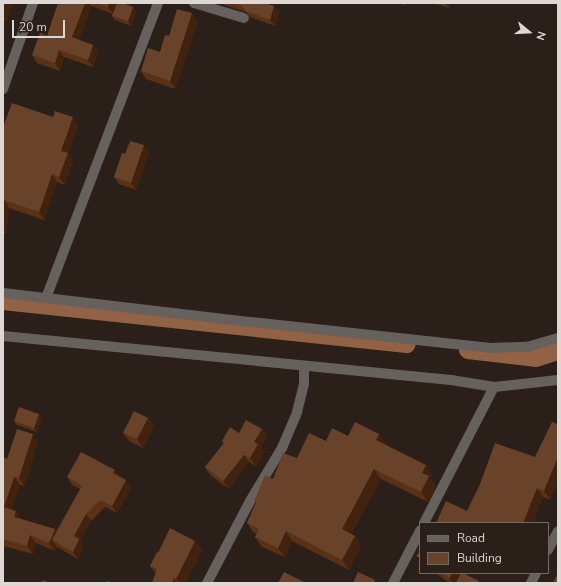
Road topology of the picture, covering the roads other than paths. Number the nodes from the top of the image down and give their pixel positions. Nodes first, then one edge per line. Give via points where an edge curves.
1 (33, 3) edge
2 (158, 3) edge
3 (194, 3) edge
4 (244, 18) dead end
5 (3, 89) edge
6 (3, 293) edge
7 (46, 298) junction
8 (558, 338) edge
9 (4, 339) edge
10 (304, 367) junction
11 (558, 380) edge
12 (494, 387) junction
13 (425, 522) edge
14 (558, 531) edge
15 (419, 533) edge
16 (549, 548) edge
17 (536, 574) edge
18 (207, 583) edge
19 (393, 583) edge
20 (531, 583) edge

1 - 5 street
2 - 7 street
3 - 4 street
6 - 7 street
7 - 8 street via 491,348 527,346
9 - 10 street
10 - 12 street via 451,380
10 - 18 street via 304,384 297,412 282,448 250,501
11 - 12 street
12 - 13 street
14 - 16 street
15 - 19 street
17 - 20 street

